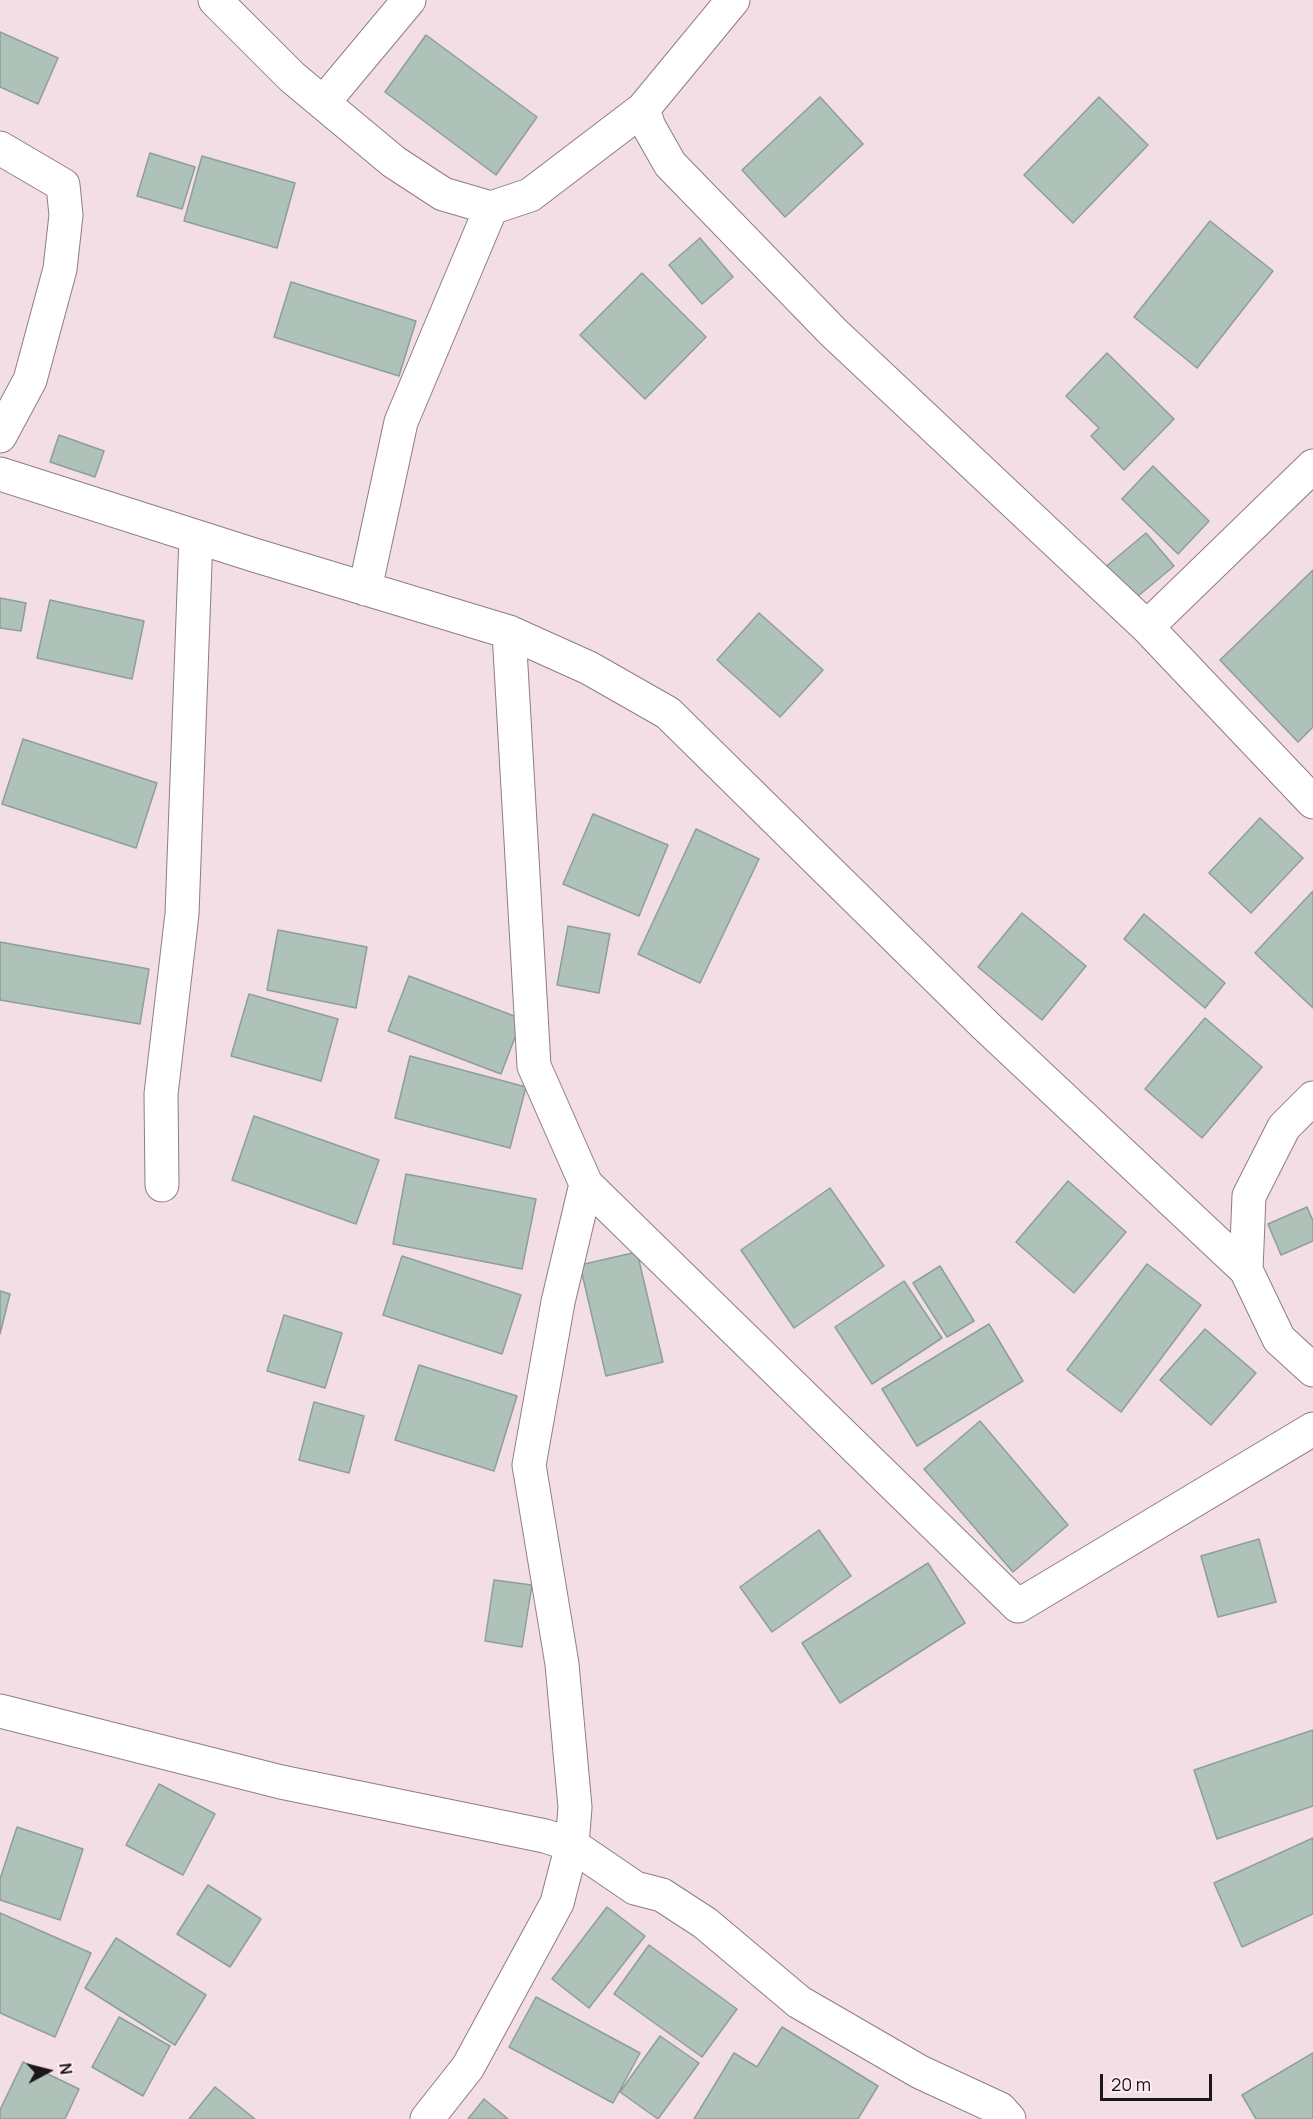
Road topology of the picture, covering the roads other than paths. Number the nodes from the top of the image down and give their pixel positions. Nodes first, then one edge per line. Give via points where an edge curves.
1 (215, 0) edge
2 (409, 0) edge
3 (733, 0) edge
4 (323, 103) junction
5 (643, 109) junction
6 (0, 148) edge
7 (491, 208) junction
8 (0, 436) edge
9 (1313, 466) edge
10 (0, 474) edge
11 (196, 537) junction
12 (365, 589) junction
13 (1147, 627) junction
14 (509, 632) junction
15 (1313, 802) edge
16 (1313, 1098) edge
17 (586, 1184) junction
18 (162, 1185) dead end
19 (1246, 1270) junction
20 (1313, 1370) edge
21 (1313, 1429) edge
22 (0, 1711) edge
23 (572, 1845) junction
24 (427, 2119) edge
25 (1009, 2119) edge

1 - 4 street
2 - 4 street
3 - 5 street
4 - 7 street via 394,162 443,194
5 - 7 street via 530,195
5 - 13 street via 670,165 825,324
6 - 8 street via 63,185 66,215 60,269 30,380
7 - 12 street via 401,422
9 - 13 street
10 - 11 street
11 - 12 street
11 - 18 street via 182,915 161,1094
12 - 14 street
13 - 15 street
14 - 17 street via 534,1066
14 - 19 street via 589,668 668,713 986,1026
16 - 19 street via 1284,1127 1249,1196
17 - 21 street via 1018,1606
17 - 23 street via 558,1302 529,1465 562,1664 575,1807
19 - 20 street via 1279,1340
22 - 23 street via 281,1782 546,1836
23 - 24 street via 557,1904 468,2067
23 - 25 street via 635,1888 662,1895 705,1923 800,2002 920,2072 1000,2109

